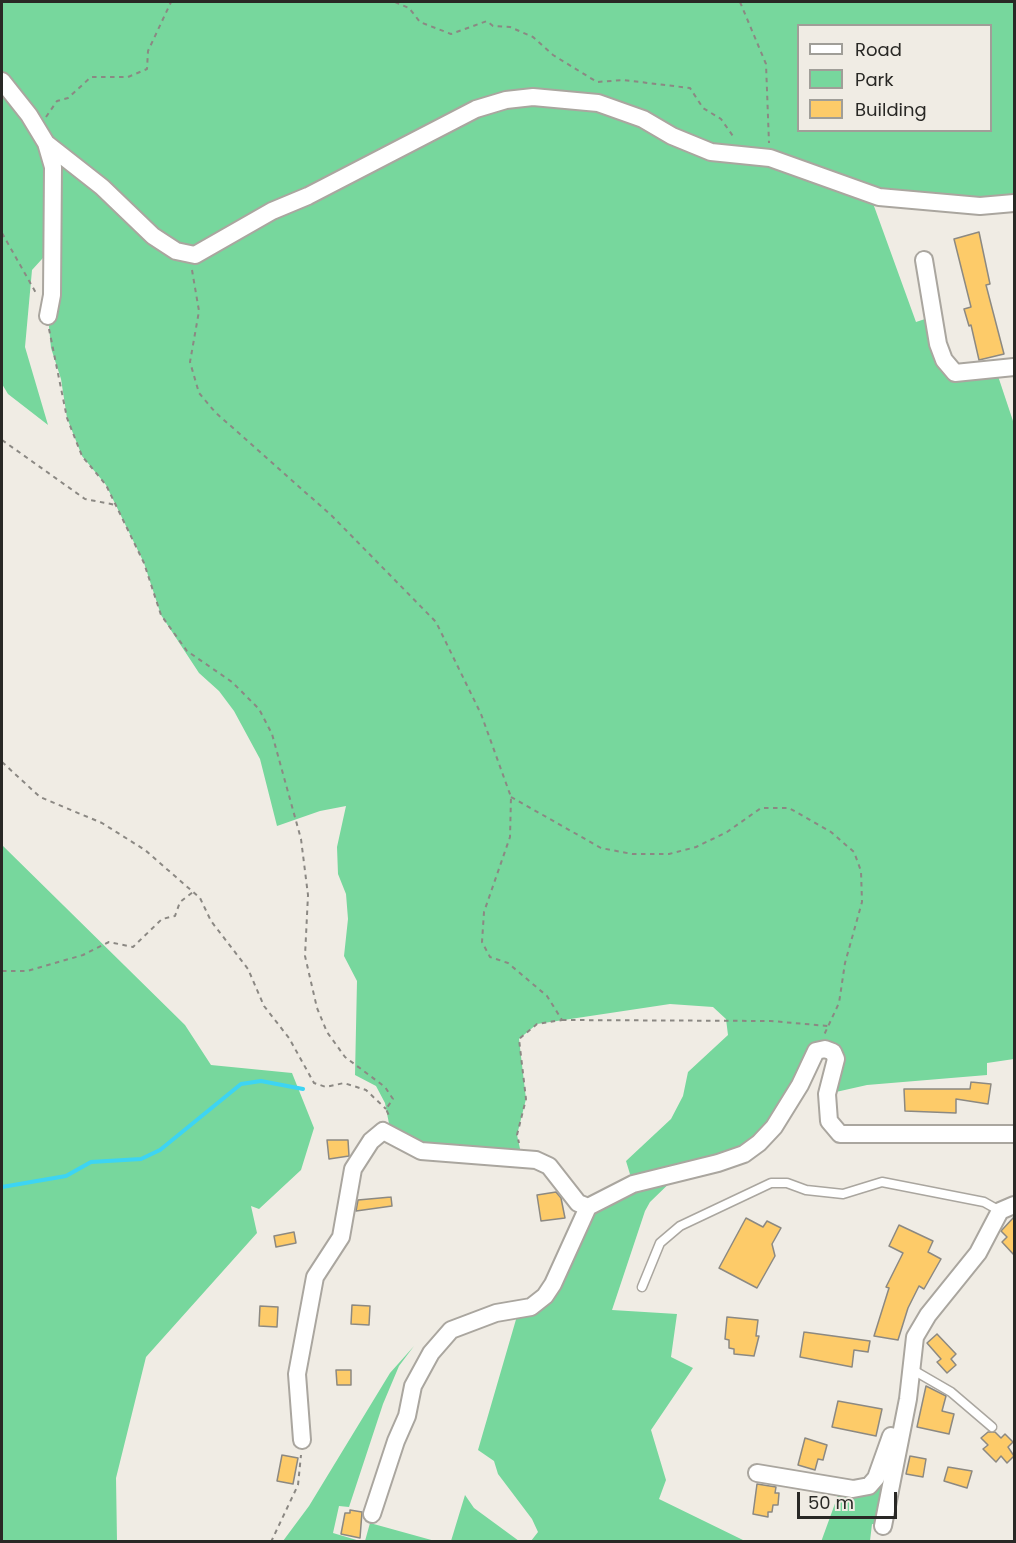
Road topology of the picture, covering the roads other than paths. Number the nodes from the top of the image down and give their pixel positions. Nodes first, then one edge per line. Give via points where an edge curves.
1 (2, 81) edge
2 (42, 136) junction
3 (1014, 203) edge
4 (924, 260) dead end
5 (48, 315) road end
6 (1014, 367) edge
7 (1014, 1134) edge
8 (588, 1207) junction
9 (1007, 1208) edge
10 (642, 1287) dead end
11 (915, 1337) junction
12 (913, 1370) junction
13 (992, 1427) dead end
14 (302, 1440) road end
15 (757, 1473) dead end
16 (372, 1514) dead end
17 (883, 1526) dead end

1 - 2 street
2 - 3 street via 153,236 176,251 195,255 272,211 476,109 506,100 550,97 598,103 644,118 672,136 711,152 770,158 879,196 980,206
2 - 5 street via 53,167 52,296
4 - 6 street via 944,360 955,373
7 - 8 street via 840,1134 829,1121 827,1095 836,1059 825,1049 816,1051 774,1127 744,1154 633,1184
8 - 14 street via 578,1203 549,1166 522,1158 421,1151 383,1131 353,1169 341,1237 315,1277 297,1374
8 - 16 street via 545,1296 531,1307 496,1313 451,1330 431,1353 413,1386 407,1416
9 - 10 lane via 882,1182 843,1194 771,1183 680,1226 660,1243
9 - 11 street
11 - 12 street
11 - 15 street via 902,1370 888,1448 869,1486 853,1489
12 - 13 lane via 951,1392
12 - 17 street

